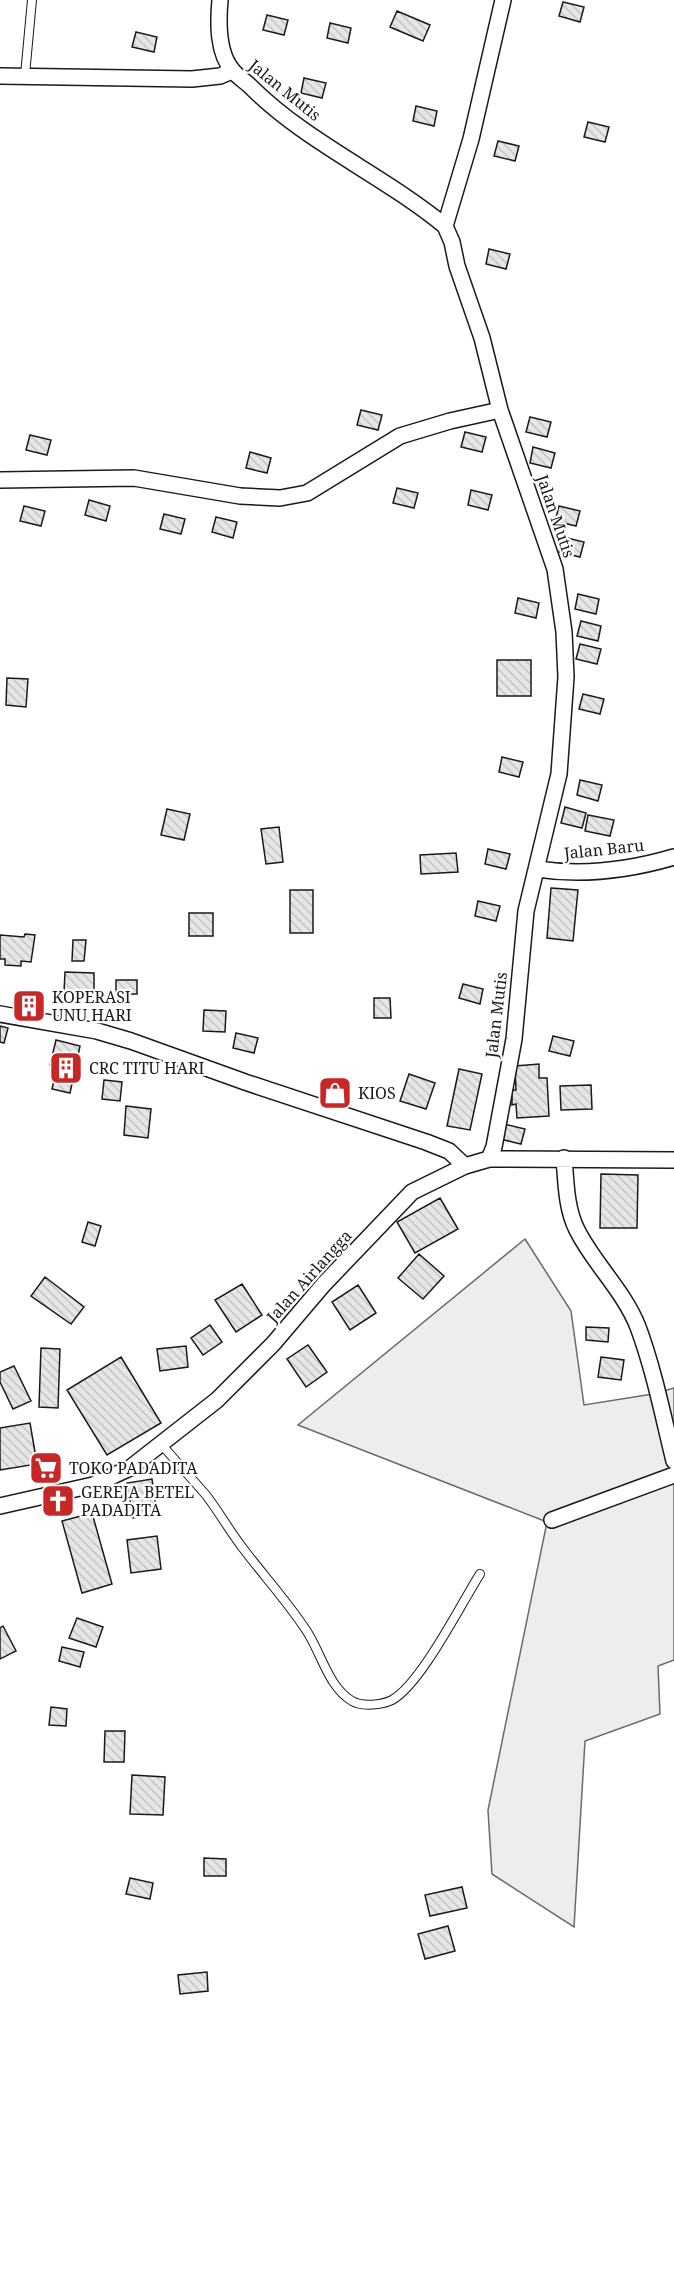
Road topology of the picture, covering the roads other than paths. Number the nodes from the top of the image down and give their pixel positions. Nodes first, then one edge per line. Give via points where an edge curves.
1 (32, 0) edge
2 (220, 0) edge
3 (503, 0) edge
4 (232, 70) junction
5 (25, 75) junction
6 (0, 76) edge
7 (445, 226) junction
8 (500, 410) junction
9 (0, 480) edge
10 (674, 857) edge
11 (537, 869) junction
12 (0, 1014) edge
13 (564, 1158) junction
14 (489, 1159) junction
15 (674, 1160) edge
16 (465, 1166) junction
17 (160, 1444) junction
18 (674, 1461) edge
19 (674, 1475) edge
20 (0, 1506) edge
21 (552, 1520) dead end
22 (480, 1574) dead end

1 - 5 lane
2 - 4 street, Jalan Mutis via 220,38
3 - 7 street via 471,139
4 - 5 street via 220,76 192,79
4 - 7 street, Jalan Mutis via 298,126
5 - 6 street
7 - 8 street, Jalan Mutis via 482,338
8 - 9 street via 400,436 307,493 280,498 240,496 134,478
8 - 11 street, Jalan Mutis via 555,569 564,632 566,677 559,774
10 - 11 street, Jalan Baru via 592,872
11 - 14 street, Jalan Mutis via 526,911 514,1039
12 - 16 street via 131,1041 426,1142 449,1151
13 - 14 street, Jalan Airlangga
13 - 15 street, Jalan Airlangga
13 - 18 street via 577,1230 637,1326
14 - 16 street, Jalan Airlangga
16 - 17 street, Jalan Airlangga via 412,1192 218,1400
17 - 20 street, Jalan Airlangga via 130,1468 93,1485
17 - 22 lane via 207,1496 305,1628 342,1693 354,1702 372,1705 392,1700 412,1681
19 - 21 street

